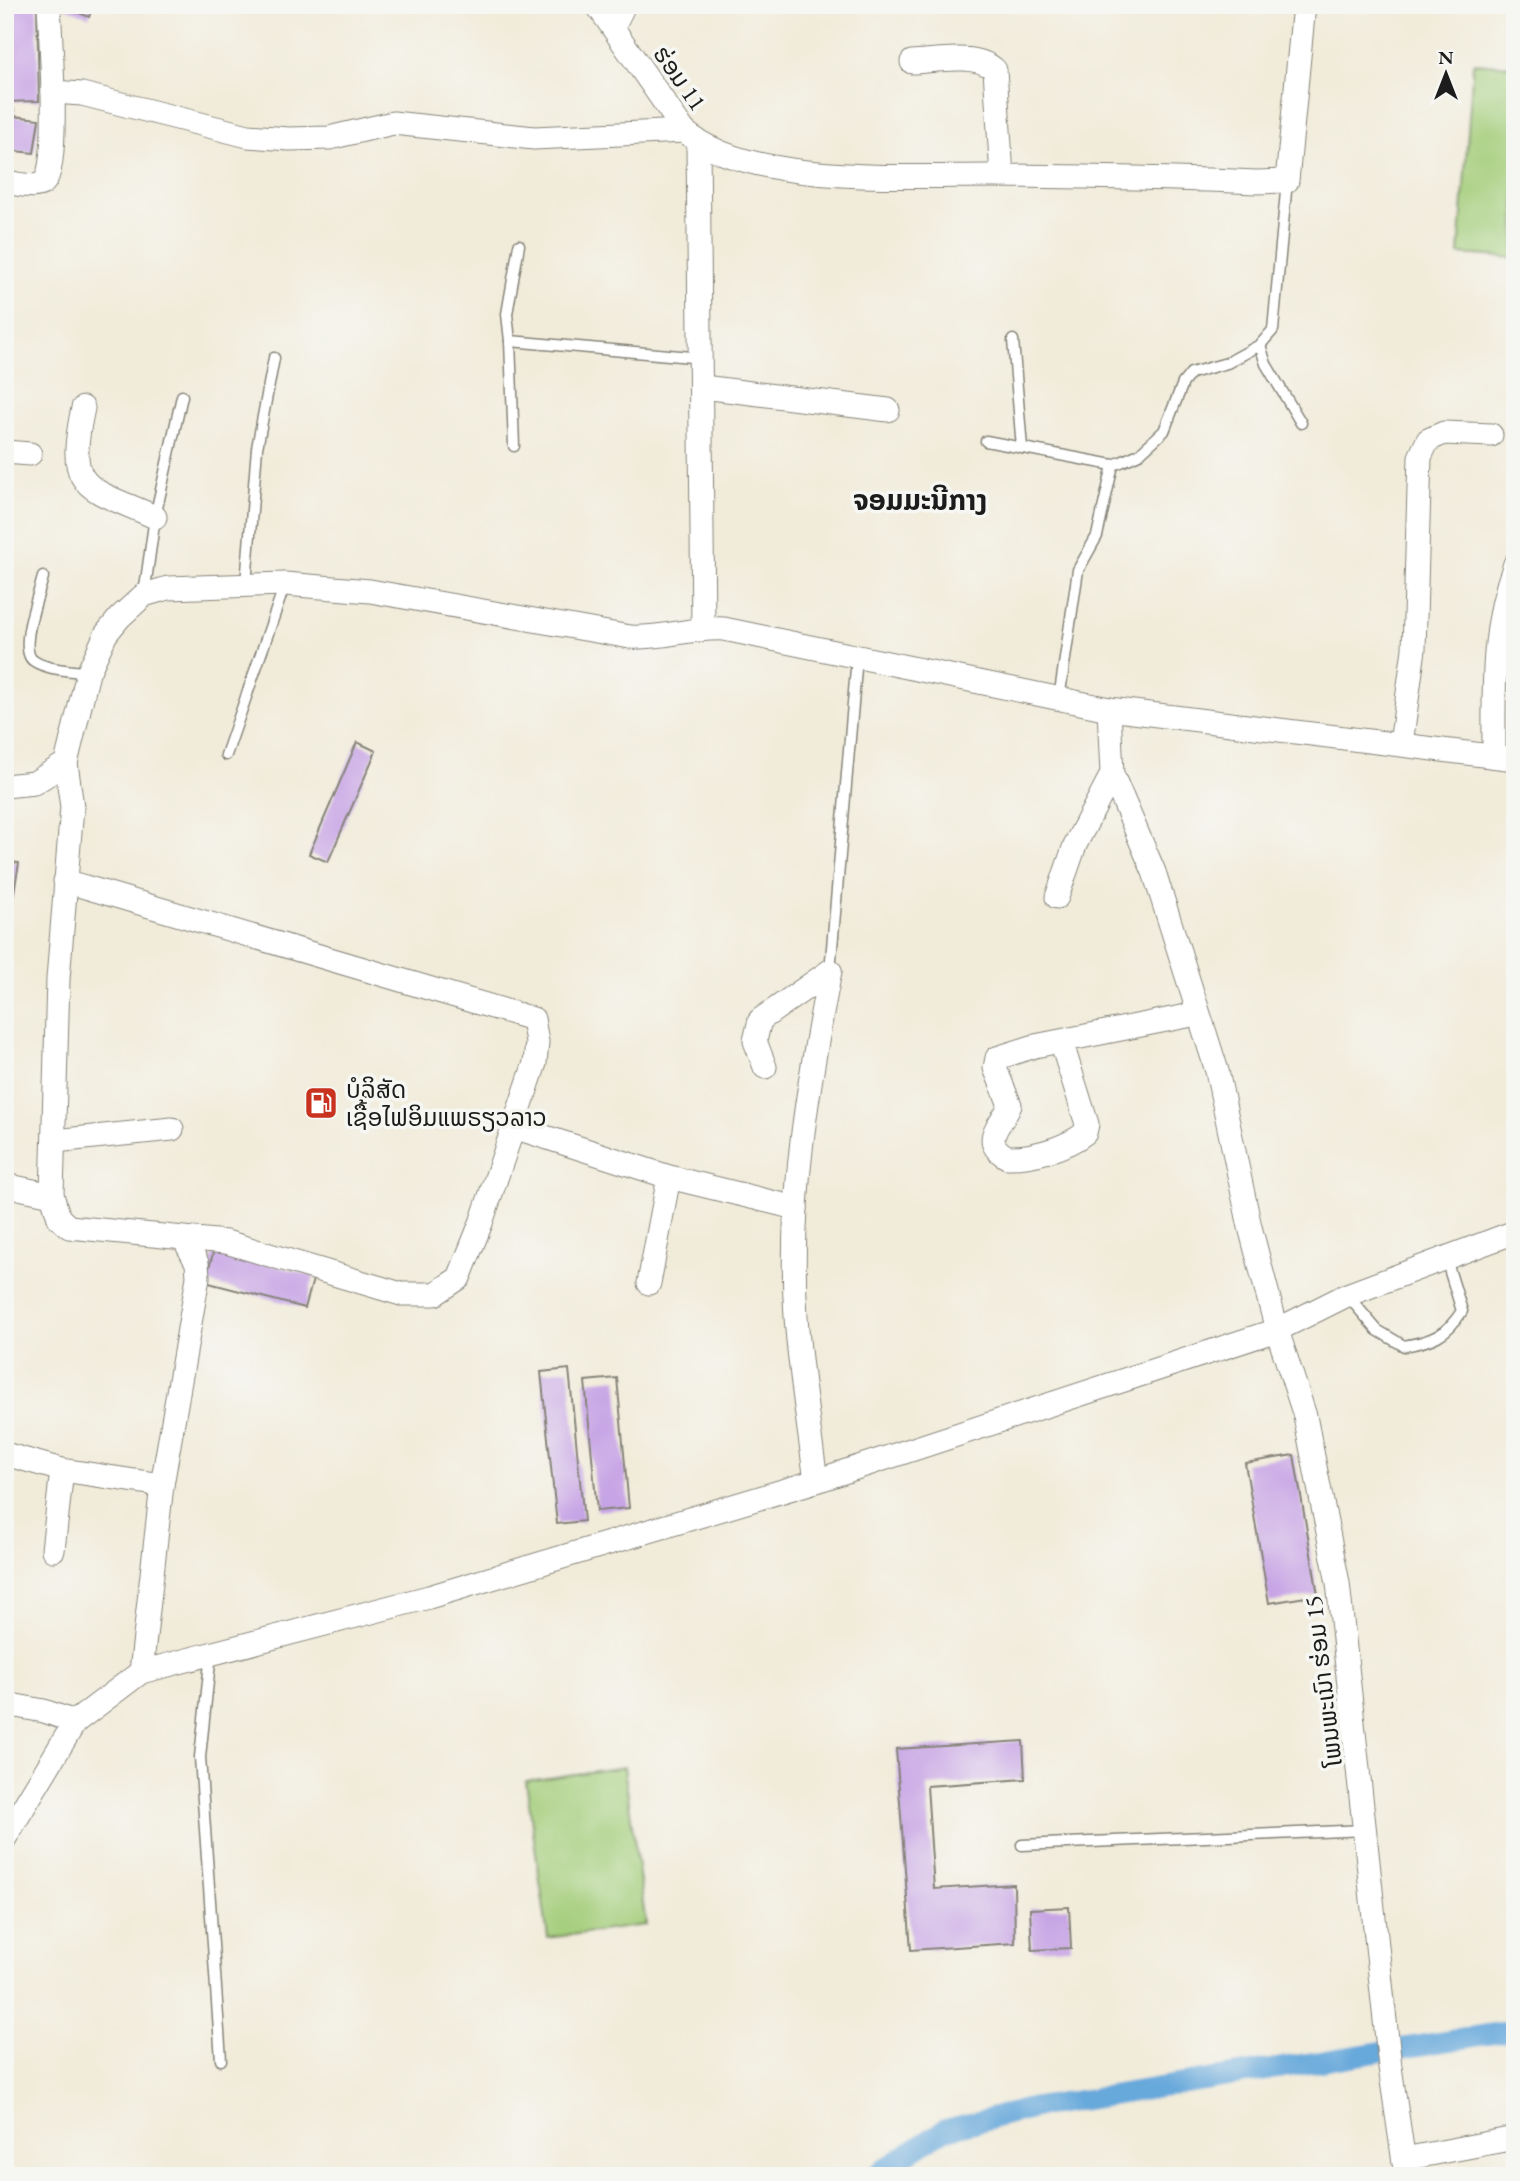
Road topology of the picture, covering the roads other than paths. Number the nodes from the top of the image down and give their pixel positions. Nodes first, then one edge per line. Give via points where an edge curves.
1 (49, 5) edge
2 (597, 5) edge
3 (624, 5) edge
4 (1304, 5) edge
5 (613, 27) junction
6 (912, 62) dead end
7 (53, 92) junction
8 (691, 137) junction
9 (1002, 176) junction
10 (1287, 181) junction
11 (5, 182) edge
12 (519, 245) dead end
13 (1013, 340) dead end
14 (510, 341) junction
15 (1260, 345) junction
16 (274, 358) dead end
17 (703, 358) junction
18 (703, 387) junction
19 (182, 396) dead end
20 (83, 408) dead end
21 (888, 410) dead end
22 (1301, 423) dead end
23 (1491, 435) dead end
24 (986, 441) dead end
25 (514, 446) dead end
26 (1022, 448) junction
27 (5, 452) edge
28 (30, 454) dead end
29 (1113, 465) junction
30 (155, 517) junction
31 (1515, 564) edge
32 (43, 577) dead end
33 (246, 584) junction
34 (285, 584) junction
35 (144, 595) junction
36 (703, 628) junction
37 (857, 657) junction
38 (88, 673) junction
39 (1059, 700) junction
40 (1109, 709) junction
41 (1401, 744) junction
42 (226, 755) dead end
43 (1504, 757) edge
44 (66, 763) junction
45 (1112, 774) junction
46 (5, 786) edge
47 (65, 881) junction
48 (1057, 897) dead end
49 (830, 971) junction
50 (1197, 1014) junction
51 (1061, 1041) junction
52 (765, 1067) dead end
53 (514, 1127) junction
54 (172, 1129) dead end
55 (55, 1141) junction
56 (669, 1177) junction
57 (5, 1185) edge
58 (52, 1195) junction
59 (796, 1208) junction
60 (1515, 1232) edge
61 (184, 1239) junction
62 (1446, 1259) junction
63 (649, 1283) dead end
64 (1347, 1295) junction
65 (1277, 1330) junction
66 (5, 1454) edge
67 (62, 1470) junction
68 (816, 1482) junction
69 (162, 1485) junction
70 (53, 1550) dead end
71 (211, 1653) junction
72 (141, 1672) junction
73 (5, 1704) edge
74 (75, 1722) junction
75 (1366, 1830) junction
76 (5, 1838) edge
77 (1022, 1845) dead end
78 (222, 2060) dead end
79 (1515, 2138) edge
80 (1405, 2167) edge

1 - 7 street
2 - 5 street, ຮ່ອມ 11
3 - 5 street
4 - 10 street
5 - 8 street, ຮ່ອມ 11
6 - 9 street via 977,60 995,70
7 - 8 street via 82,93 248,136 289,139 329,138 393,123 534,138
7 - 11 street via 51,173 36,186
8 - 9 street via 737,156 825,175
8 - 17 street
9 - 10 street
10 - 15 lane via 1277,313 1273,330
12 - 14 lane via 508,314
13 - 26 lane
14 - 17 lane
14 - 25 lane
15 - 22 lane via 1265,364
15 - 29 lane via 1227,363 1191,373 1164,431 1139,454
16 - 33 lane via 257,448
17 - 18 street
18 - 21 street
18 - 36 street
19 - 30 lane
20 - 30 street via 75,447 83,480 96,491
23 - 41 street via 1444,433 1428,440 1420,457 1414,649
24 - 26 lane
26 - 29 lane
27 - 28 street
29 - 39 lane via 1097,536 1078,570
30 - 35 lane
31 - 43 street via 1496,631
32 - 38 lane via 26,645 28,657 36,663
33 - 34 street
33 - 35 street via 167,588
34 - 36 street via 370,591 630,637
34 - 42 lane
35 - 38 street via 106,634
36 - 37 street
37 - 39 street
37 - 49 lane
38 - 44 street
39 - 40 street
40 - 41 street
40 - 45 street
41 - 43 street
44 - 46 street via 34,783
44 - 47 street via 72,807
45 - 48 street via 1075,845
45 - 50 street, ໂພນພະເນົາ ຮ່ອມ 15 via 1154,872
47 - 53 street via 533,1019 535,1063
47 - 55 street
49 - 52 street via 760,1020 755,1041
49 - 59 street via 808,1084
50 - 51 street
50 - 65 street, ໂພນພະເນົາ ຮ່ອມ 15 via 1217,1072
51 - 51 street via 994,1062 1010,1105 994,1128 996,1146 1007,1157 1024,1157 1085,1133 1087,1124
53 - 56 street
53 - 61 street via 459,1278 435,1294 401,1294 226,1242
54 - 55 street
55 - 58 street
56 - 59 street
56 - 63 street
57 - 58 street
58 - 61 street via 59,1218 69,1227
59 - 68 street via 796,1316
60 - 62 street
61 - 69 street via 197,1263 198,1277
62 - 64 street
62 - 64 lane via 1462,1311 1450,1330 1424,1342 1404,1346 1377,1330
64 - 65 street
65 - 68 street
65 - 75 street, ໂພນພະເນົາ ຮ່ອມ 15 via 1305,1416 1338,1583
66 - 67 street
67 - 69 street
67 - 70 street
68 - 71 street via 429,1597
69 - 72 street
71 - 72 street
71 - 78 lane via 200,1758
72 - 74 street
73 - 74 street
74 - 76 street
75 - 77 lane
75 - 80 street, ໂພນພະເນົາ ຮ່ອມ 15
79 - 80 street

